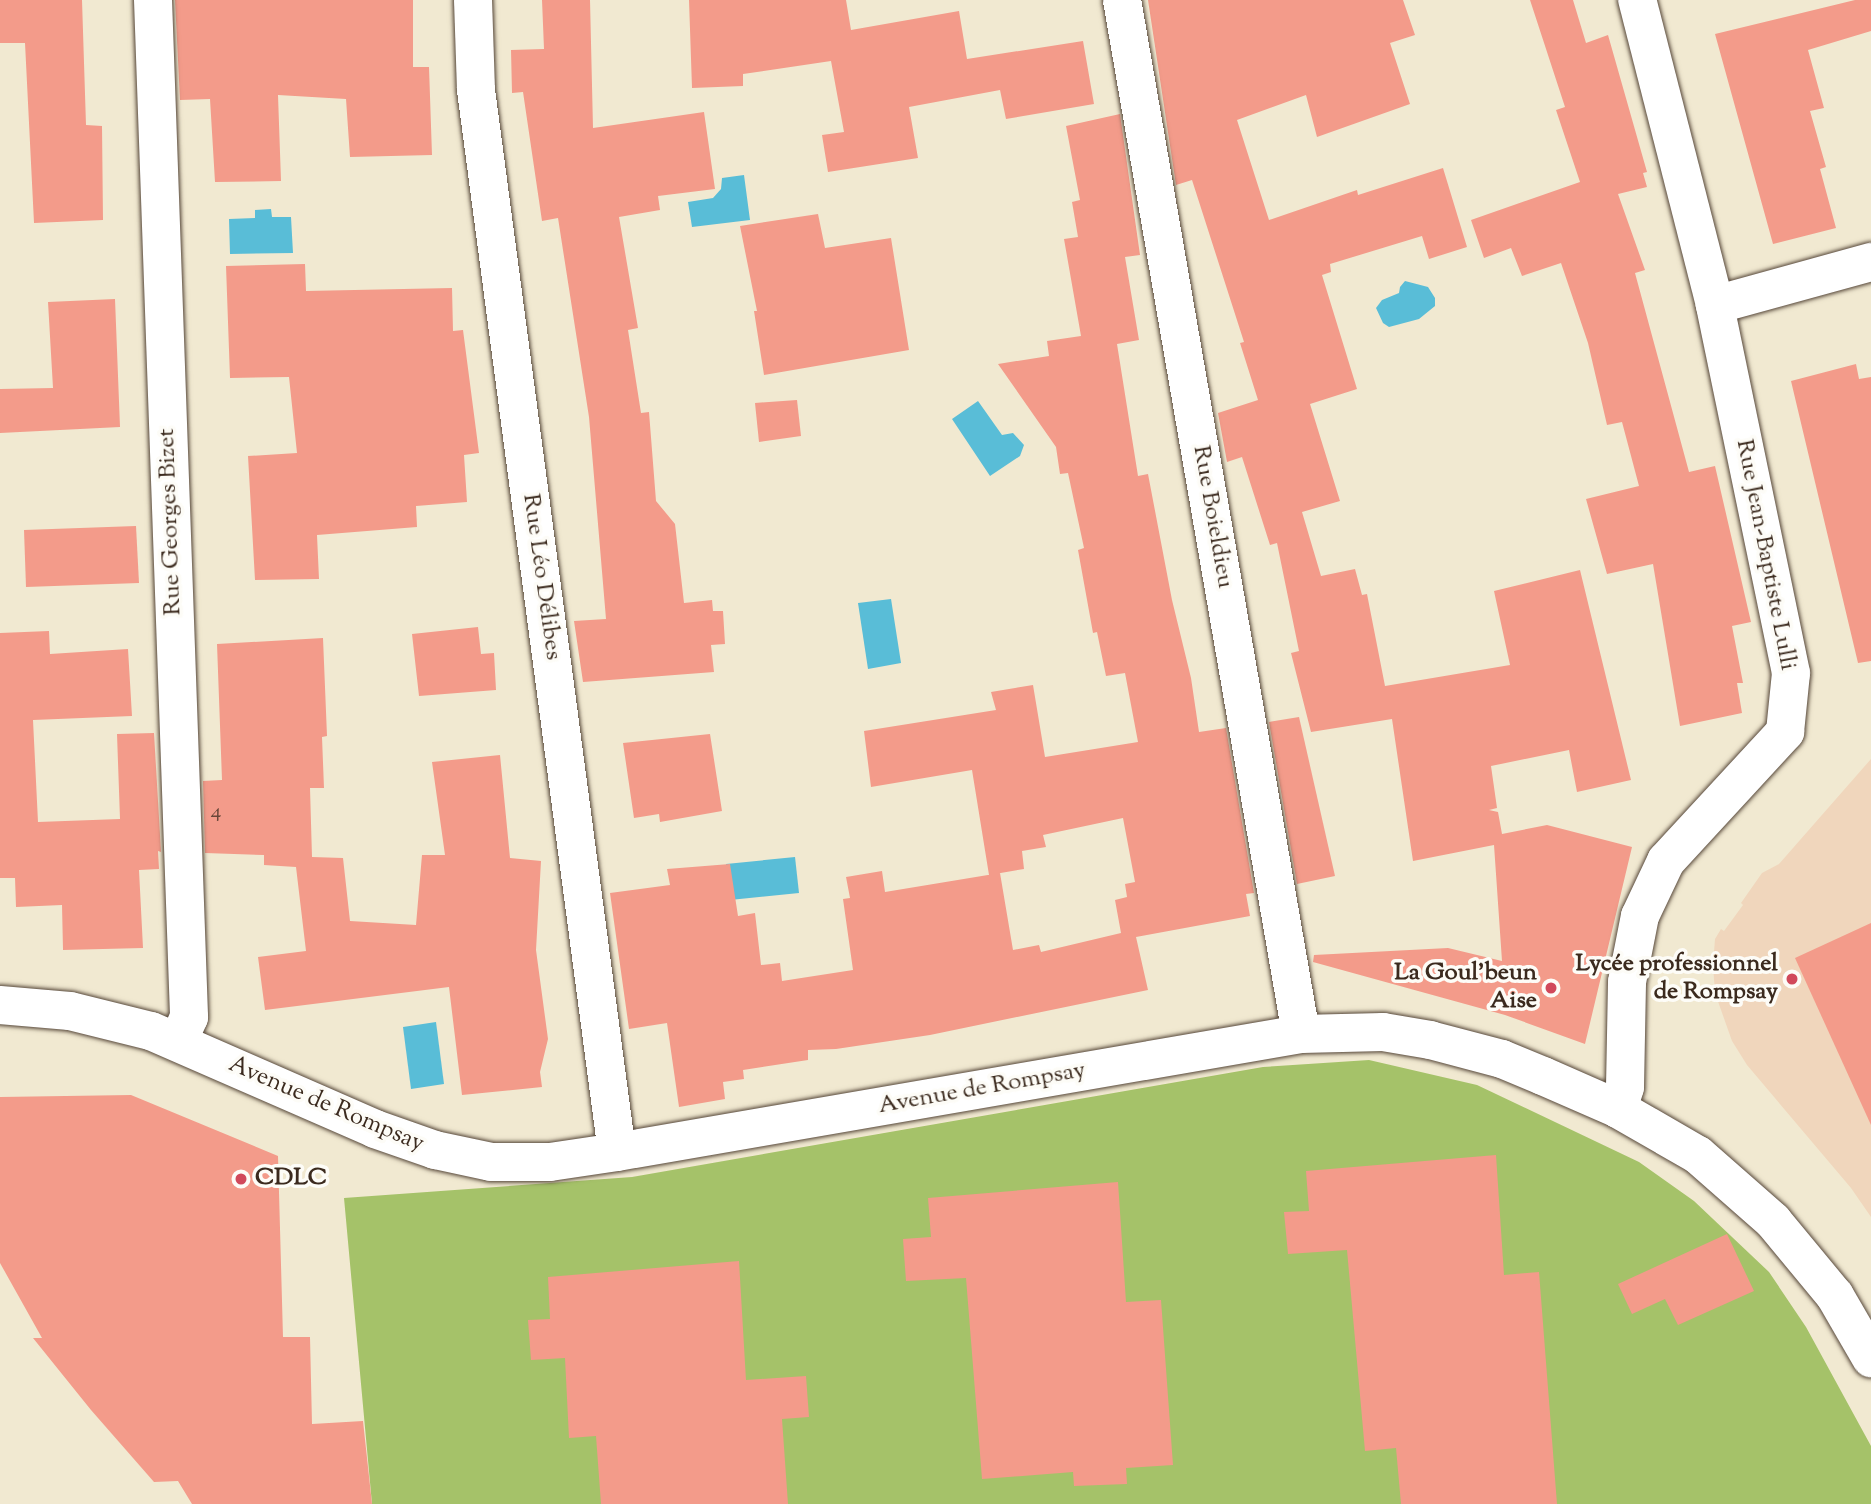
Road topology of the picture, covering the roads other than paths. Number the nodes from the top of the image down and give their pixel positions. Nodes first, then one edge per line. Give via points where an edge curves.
1 (153, 0) edge
2 (473, 0) edge
3 (1122, 0) edge
4 (1637, 0) edge
5 (1871, 262) edge
6 (1715, 305) junction
7 (0, 1005) edge
8 (1301, 1034) junction
9 (178, 1042) junction
10 (1618, 1109) junction
11 (617, 1152) junction
12 (1871, 1358) edge

1 - 9 street, Rue Georges Bizet via 189,1017
2 - 11 street, Rue Léo Délibes via 476,90
3 - 8 street, Rue Boieldieu
4 - 6 street, Rue Jean-Baptiste Lulli
5 - 6 street
6 - 10 street, Rue Jean-Baptiste Lulli via 1791,673 1785,732 1666,861 1640,916 1627,982 1625,1087
7 - 9 street, Avenue de Rompsay via 70,1010
8 - 10 street, Avenue de Rompsay via 1382,1032 1430,1040 1502,1059
8 - 11 street, Avenue de Rompsay
9 - 11 street, Avenue de Rompsay via 375,1129 435,1150 491,1162 550,1162
10 - 12 street, Avenue de Rompsay via 1698,1155 1773,1221 1835,1296

